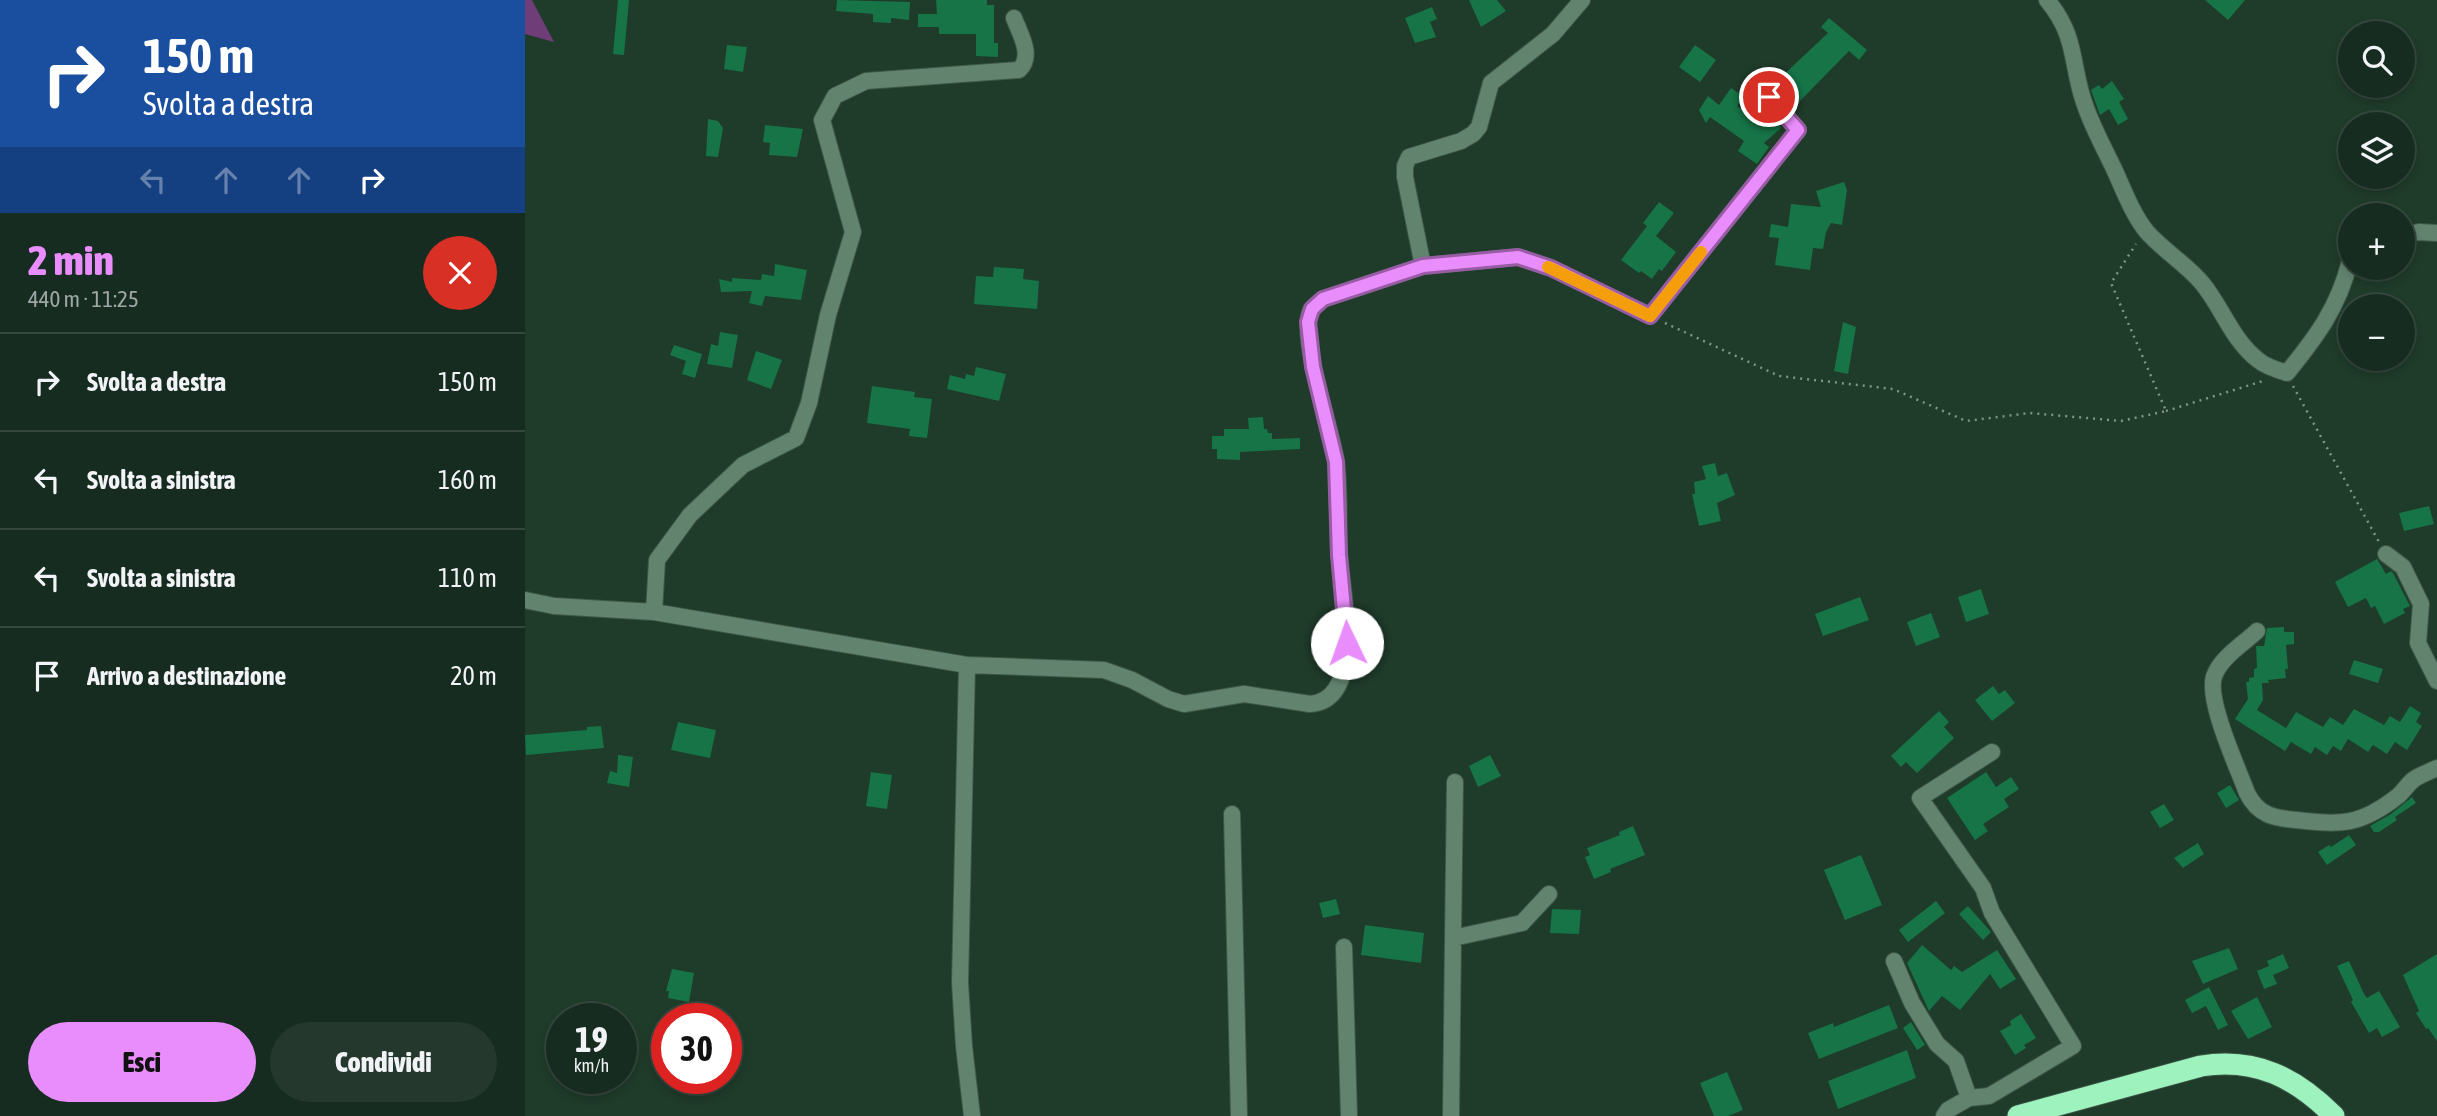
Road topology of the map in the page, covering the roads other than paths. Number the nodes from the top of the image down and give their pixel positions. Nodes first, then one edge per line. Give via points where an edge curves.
1 (1582, 0) edge
2 (2047, 0) edge
3 (1014, 18) dead end
4 (1755, 82) dead end
5 (2415, 233) edge
6 (2437, 233) edge
7 (1423, 266) junction
8 (2344, 280) edge
9 (2386, 554) road end
10 (525, 600) edge
11 (654, 612) junction
12 (2257, 631) dead end
13 (967, 665) junction
14 (2437, 681) edge
15 (1992, 752) dead end
16 (2437, 768) edge
17 (1455, 782) dead end
18 (1232, 814) dead end
19 (1549, 894) dead end
20 (1454, 938) junction
21 (1344, 947) dead end
22 (1894, 961) dead end
23 (2301, 1090) junction
24 (1969, 1098) junction
25 (972, 1116) edge
26 (1239, 1116) edge
27 (1349, 1116) edge
28 (1451, 1116) edge
29 (1944, 1116) edge
30 (2018, 1116) edge
31 (2320, 1116) edge
32 (2334, 1116) edge

1 - 7 street via 1553,34 1491,83 1473,134 1409,157 1405,177
2 - 8 street via 2071,44 2086,111 2133,211 2145,229 2200,280 2240,342 2259,361 2287,373 2337,303
3 - 11 street via 1027,53 1019,70 866,81 835,96 822,120 853,232 828,315 809,403 796,438 743,465 690,515 657,560
4 - 7 street via 1798,130 1650,316 1518,257
5 - 6 street
7 - 13 street via 1323,299 1312,309 1308,322 1313,367 1336,462 1347,629 1342,678 1329,698 1310,704 1244,694 1184,704 1104,670
9 - 14 street via 2403,568 2421,604 2418,643
10 - 11 street
11 - 13 street
12 - 16 street via 2215,672 2212,695 2247,793 2260,811 2270,817 2327,823 2358,821 2399,795 2414,779
13 - 25 street via 960,983
15 - 24 street via 1920,798 1983,888 1992,913 2073,1046 1989,1096
17 - 20 street
18 - 26 street
19 - 20 street via 1522,923
20 - 28 street
21 - 27 street
22 - 24 street via 1937,1044 1956,1061
23 - 30 highway via 2254,1065 2215,1063
23 - 31 highway
23 - 32 highway
24 - 29 street

